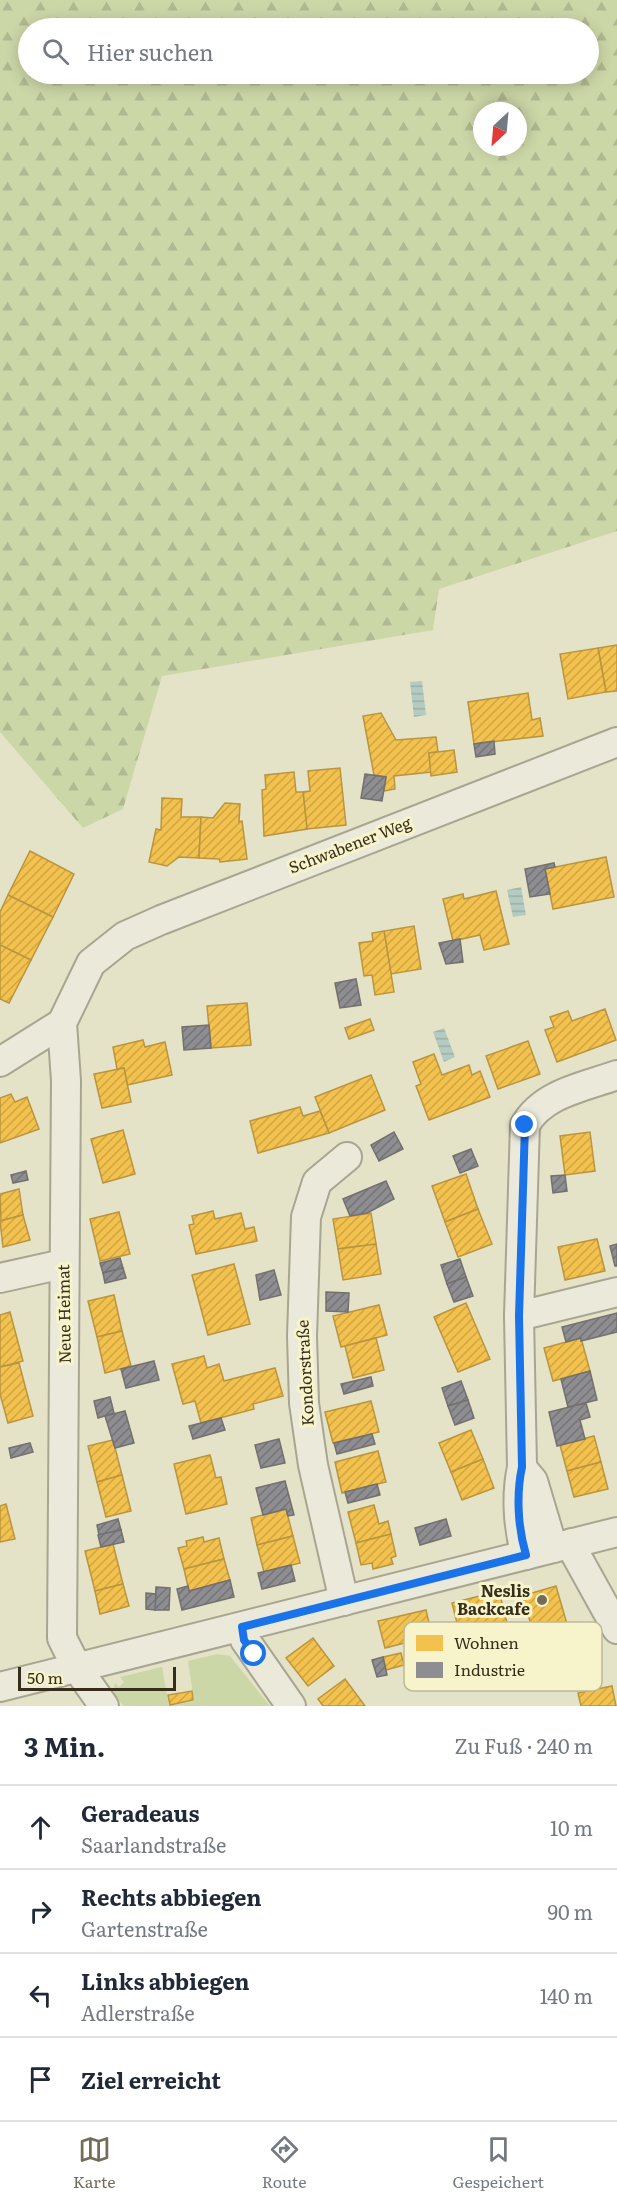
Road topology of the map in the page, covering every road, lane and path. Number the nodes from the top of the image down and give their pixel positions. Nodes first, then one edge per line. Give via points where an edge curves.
1 (617, 742) edge
2 (91, 963) joint
3 (62, 1023) junction
4 (0, 1062) edge
5 (617, 1075) edge
6 (347, 1156) dead end
7 (63, 1264) junction
8 (0, 1278) edge
9 (617, 1292) edge
10 (519, 1316) junction
11 (522, 1467) junction
12 (617, 1532) edge
13 (563, 1546) junction
14 (526, 1555) junction
15 (344, 1601) junction
16 (242, 1627) junction
17 (617, 1629) edge
18 (77, 1668) junction
19 (0, 1687) edge
20 (104, 1706) edge
21 (291, 1706) edge

1 - 2 street, Schwabener Weg via 161,920 125,936
2 - 3 street, Neue Heimat
3 - 4 street
3 - 7 street, Neue Heimat via 66,1082
5 - 10 street via 547,1100 525,1125
6 - 15 street, Kondorstraße via 317,1182 306,1217 302,1314 304,1403 313,1465
7 - 8 street
7 - 18 street, Neue Heimat via 62,1638
9 - 10 street
10 - 11 street
11 - 13 street
11 - 14 street via 521,1537
12 - 13 street
13 - 14 street
13 - 17 street via 585,1574
14 - 15 street
15 - 16 street
16 - 18 street
16 - 21 street via 244,1640
18 - 19 street
18 - 20 street, Neue Heimat

